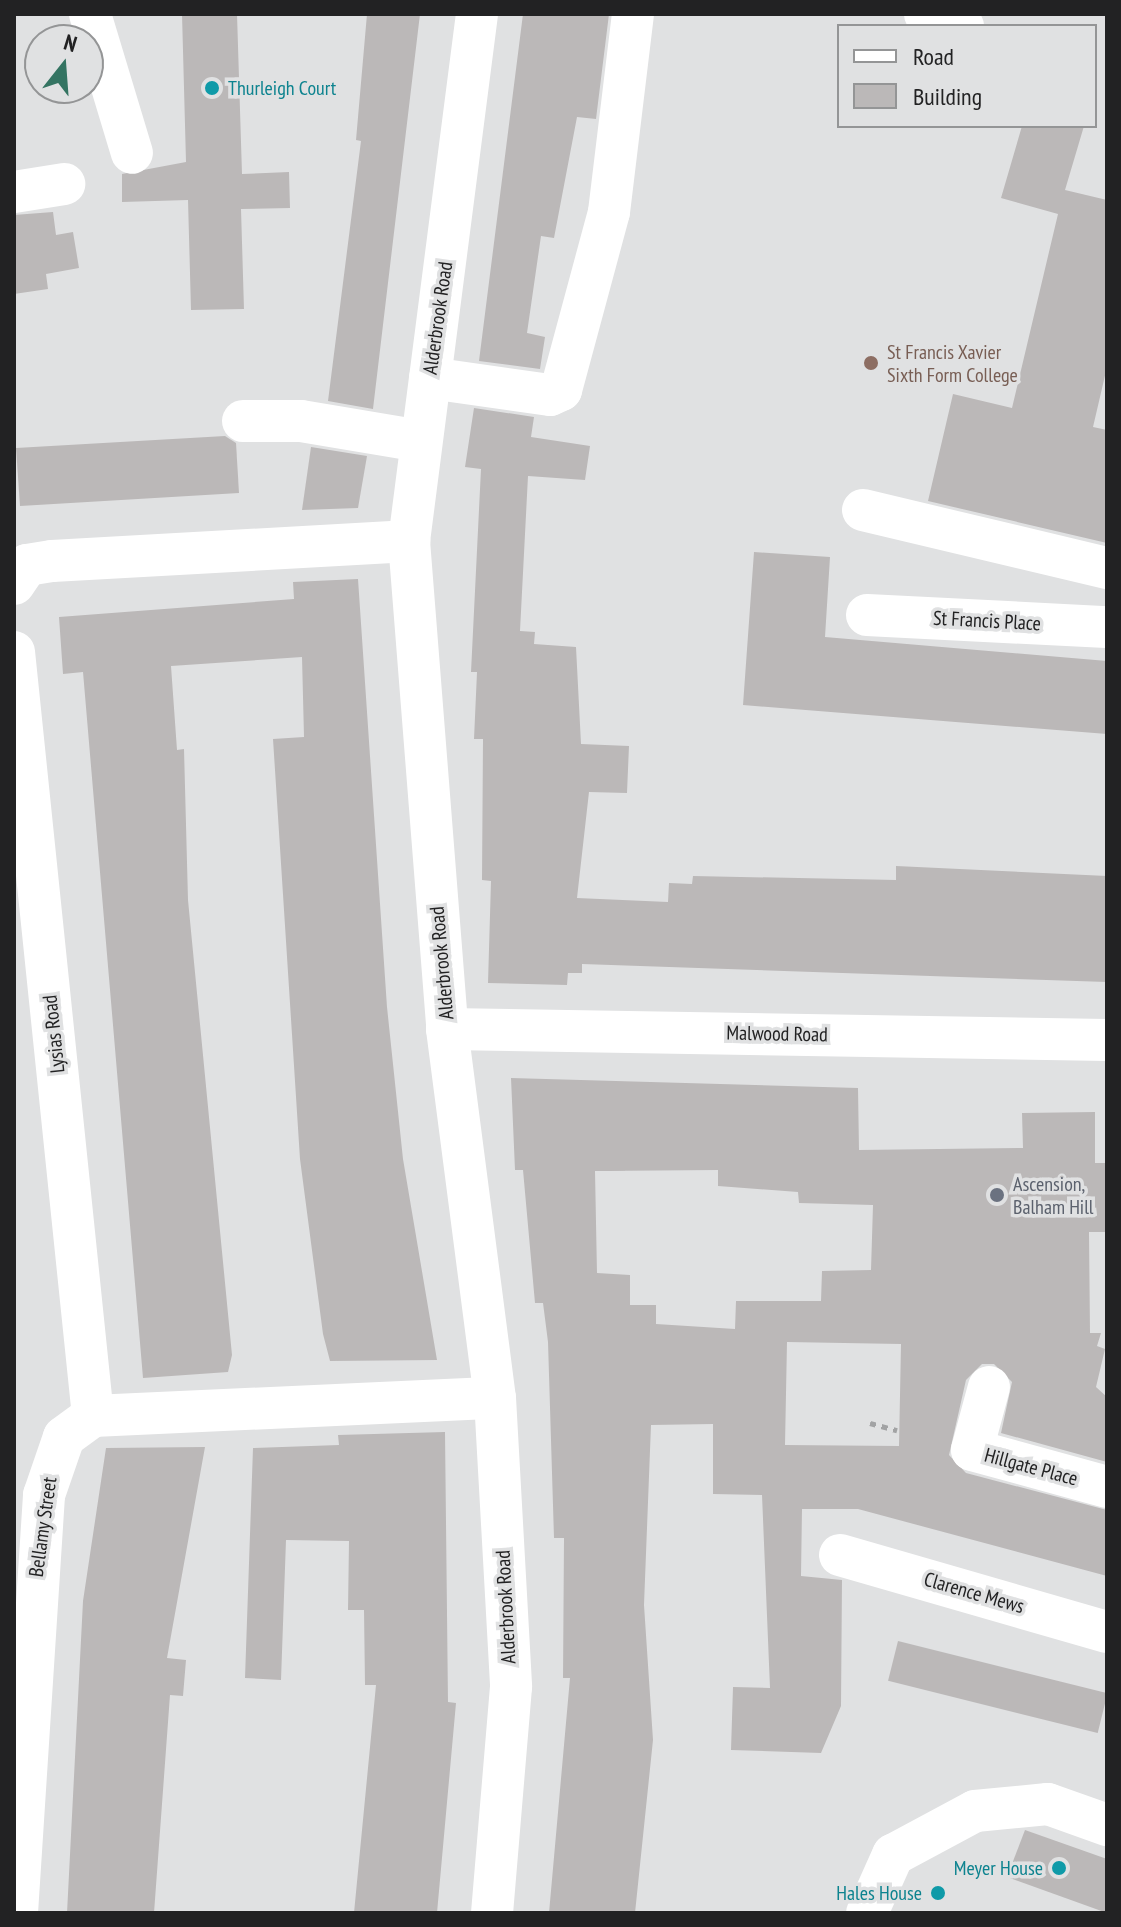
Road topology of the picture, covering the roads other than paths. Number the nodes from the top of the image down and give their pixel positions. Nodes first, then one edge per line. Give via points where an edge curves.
1 (90, 14) edge
2 (477, 14) edge
3 (633, 14) edge
4 (925, 14) edge
5 (957, 24) edge
6 (132, 153) dead end
7 (64, 184) dead end
8 (14, 192) edge
9 (430, 378) junction
10 (243, 421) dead end
11 (420, 441) junction
12 (863, 510) dead end
13 (409, 541) junction
14 (1107, 568) edge
15 (14, 584) edge
16 (867, 615) dead end
17 (1107, 627) edge
18 (14, 652) edge
19 (447, 1029) junction
20 (1107, 1040) edge
21 (989, 1387) dead end
22 (495, 1398) junction
23 (93, 1416) junction
24 (1107, 1487) edge
25 (840, 1555) dead end
26 (1107, 1632) edge
27 (20, 1677) edge
28 (1107, 1825) edge
29 (17, 1913) edge
30 (492, 1913) edge
31 (867, 1913) edge

1 - 6 street
2 - 9 street, Alderbrook Road
3 - 9 street via 609,212 561,390 550,395
4 - 5 street
7 - 8 street
9 - 11 street, Alderbrook Road
10 - 11 street via 301,421
11 - 13 street, Alderbrook Road
12 - 14 street
13 - 15 street via 52,561 27,565
13 - 19 street, Alderbrook Road
16 - 17 street, St Francis Place
18 - 23 street, Lysias Road
19 - 20 street, Malwood Road
19 - 22 street, Alderbrook Road
21 - 24 street, Hillgate Place via 972,1450
22 - 23 street
22 - 30 street, Alderbrook Road via 511,1687
23 - 27 street, Bellamy Street via 64,1437 44,1495
25 - 26 street, Clarence Mews
27 - 29 street, Bellamy Street
28 - 31 street via 1048,1804 975,1811 893,1855

